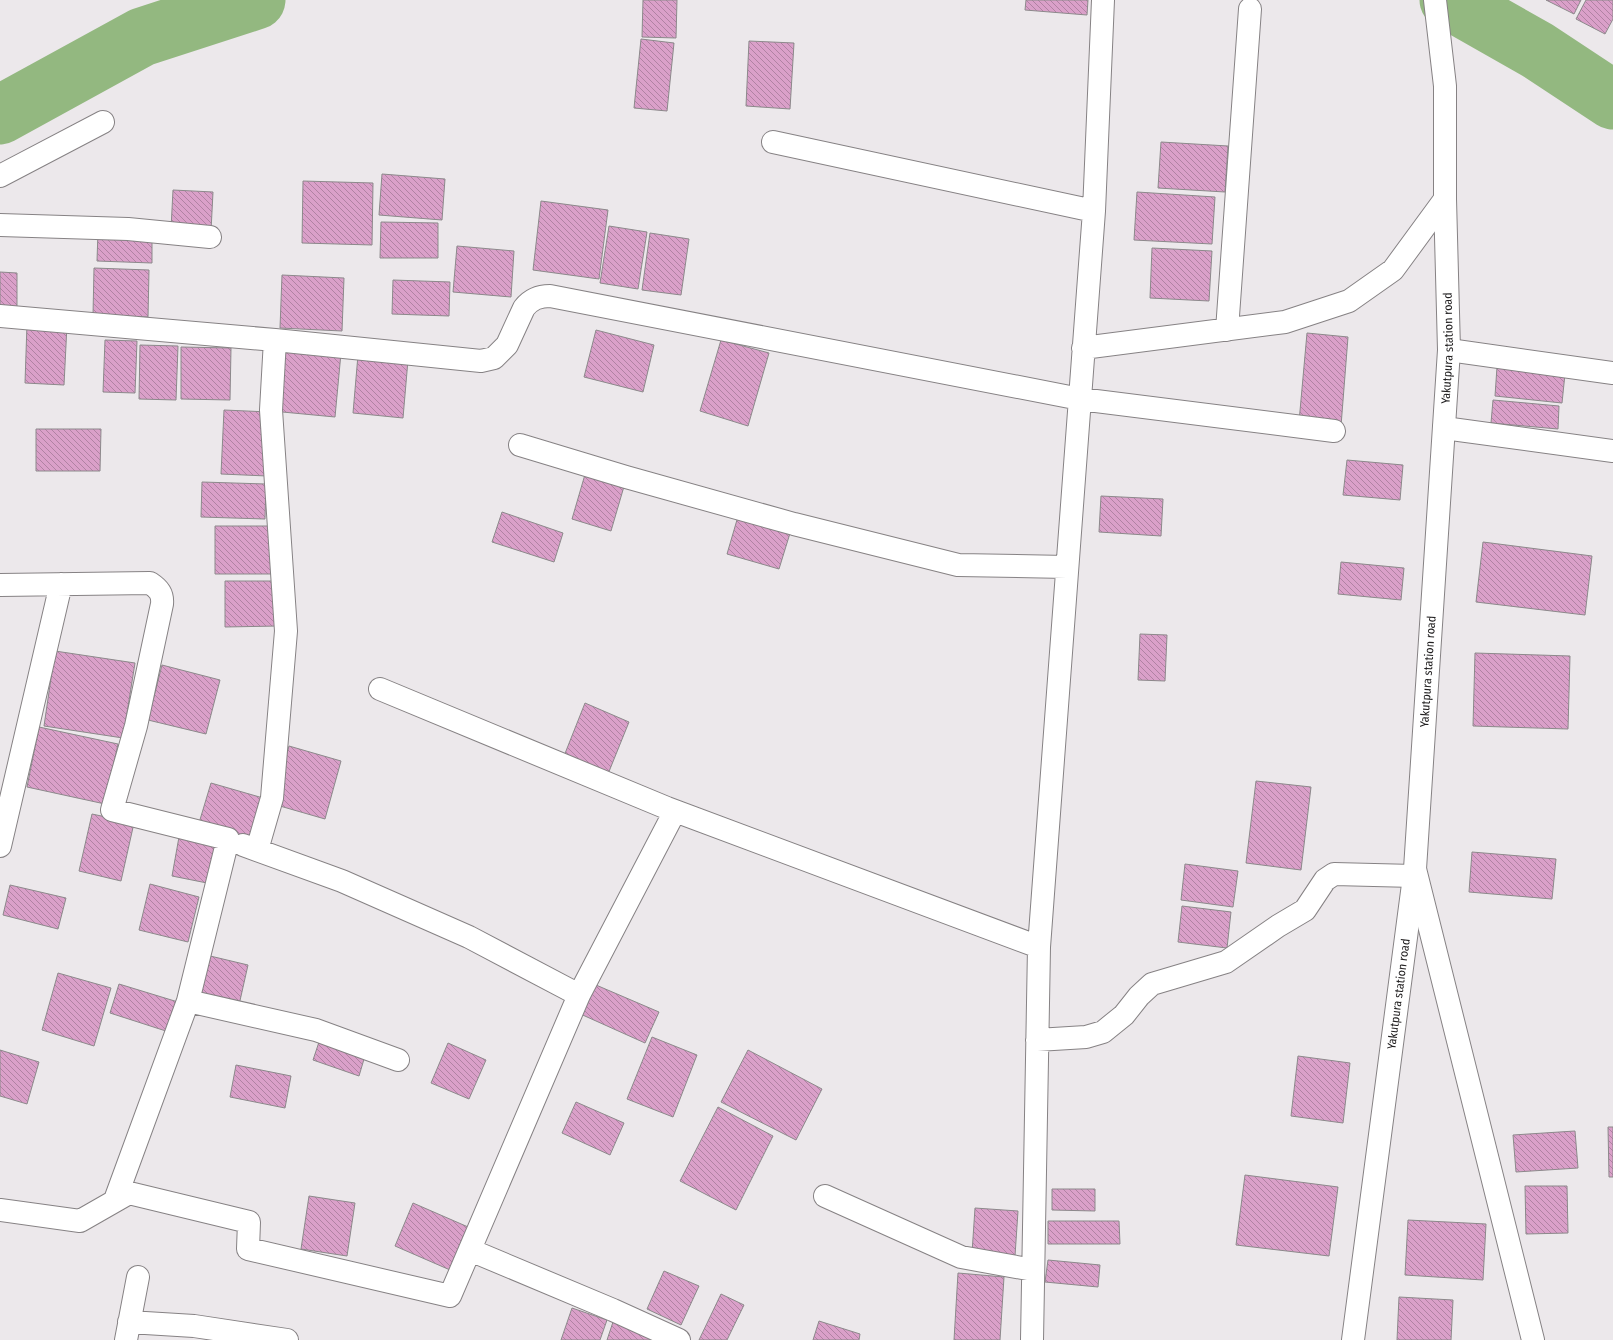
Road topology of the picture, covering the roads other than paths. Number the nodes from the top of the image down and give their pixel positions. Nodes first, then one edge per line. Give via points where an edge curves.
1 (1103, 0) edge
2 (1435, 0) edge
3 (1250, 9) dead end
4 (103, 122) dead end
5 (773, 142) dead end
6 (0, 176) edge
7 (1445, 199) junction
8 (1094, 211) junction
9 (0, 225) edge
10 (210, 237) dead end
11 (0, 316) edge
12 (1227, 330) junction
13 (275, 340) junction
14 (1083, 348) junction
15 (1449, 350) junction
16 (1613, 373) edge
17 (1080, 399) junction
18 (1444, 428) junction
19 (1334, 431) dead end
20 (520, 445) dead end
21 (1613, 451) edge
22 (1067, 567) junction
23 (61, 584) junction
24 (0, 585) edge
25 (380, 689) dead end
26 (675, 810) junction
27 (228, 839) junction
28 (0, 846) edge
29 (257, 850) junction
30 (1415, 872) junction
31 (1039, 947) junction
32 (579, 995) junction
33 (188, 1001) junction
34 (1037, 1040) junction
35 (398, 1060) dead end
36 (825, 1196) dead end
37 (115, 1200) junction
38 (0, 1210) edge
39 (470, 1250) junction
40 (1033, 1270) junction
41 (138, 1277) dead end
42 (128, 1331) edge
43 (287, 1340) edge
44 (679, 1340) edge
45 (1032, 1340) edge
46 (1353, 1340) edge
47 (1533, 1340) edge

1 - 8 street
2 - 7 street, Yakutpura station road via 1445,86
3 - 12 street
4 - 6 street
5 - 8 street
7 - 12 street via 1393,270 1349,301 1285,322
7 - 15 street, Yakutpura station road
8 - 14 street
9 - 10 street via 128,229
11 - 13 street
12 - 14 street
13 - 17 street via 481,361 494,358 507,345 528,302 540,296 550,296
13 - 29 street via 271,410 286,631 272,798
14 - 17 street
15 - 16 street
15 - 18 street, Yakutpura station road
17 - 19 street
17 - 22 street
18 - 21 street
18 - 30 street, Yakutpura station road
20 - 22 street via 779,520 958,565
22 - 31 street
23 - 24 street
23 - 27 street via 150,583 162,597 136,726 112,810
23 - 28 street
25 - 26 street
26 - 31 street
26 - 32 street
27 - 29 street
27 - 33 street
29 - 32 street via 342,881 469,938
30 - 34 street via 1334,874 1325,880 1305,910 1226,962 1152,984 1124,1015 1103,1032 1086,1037
30 - 46 street, Yakutpura station road
30 - 47 street
31 - 34 street
32 - 39 street
33 - 35 street via 316,1030
33 - 37 street
34 - 40 street
36 - 40 street via 961,1257
37 - 38 street via 80,1221
37 - 39 street via 129,1193 249,1222 248,1249 450,1296
39 - 44 street
40 - 45 street
41 - 42 street
42 - 43 street via 194,1326

